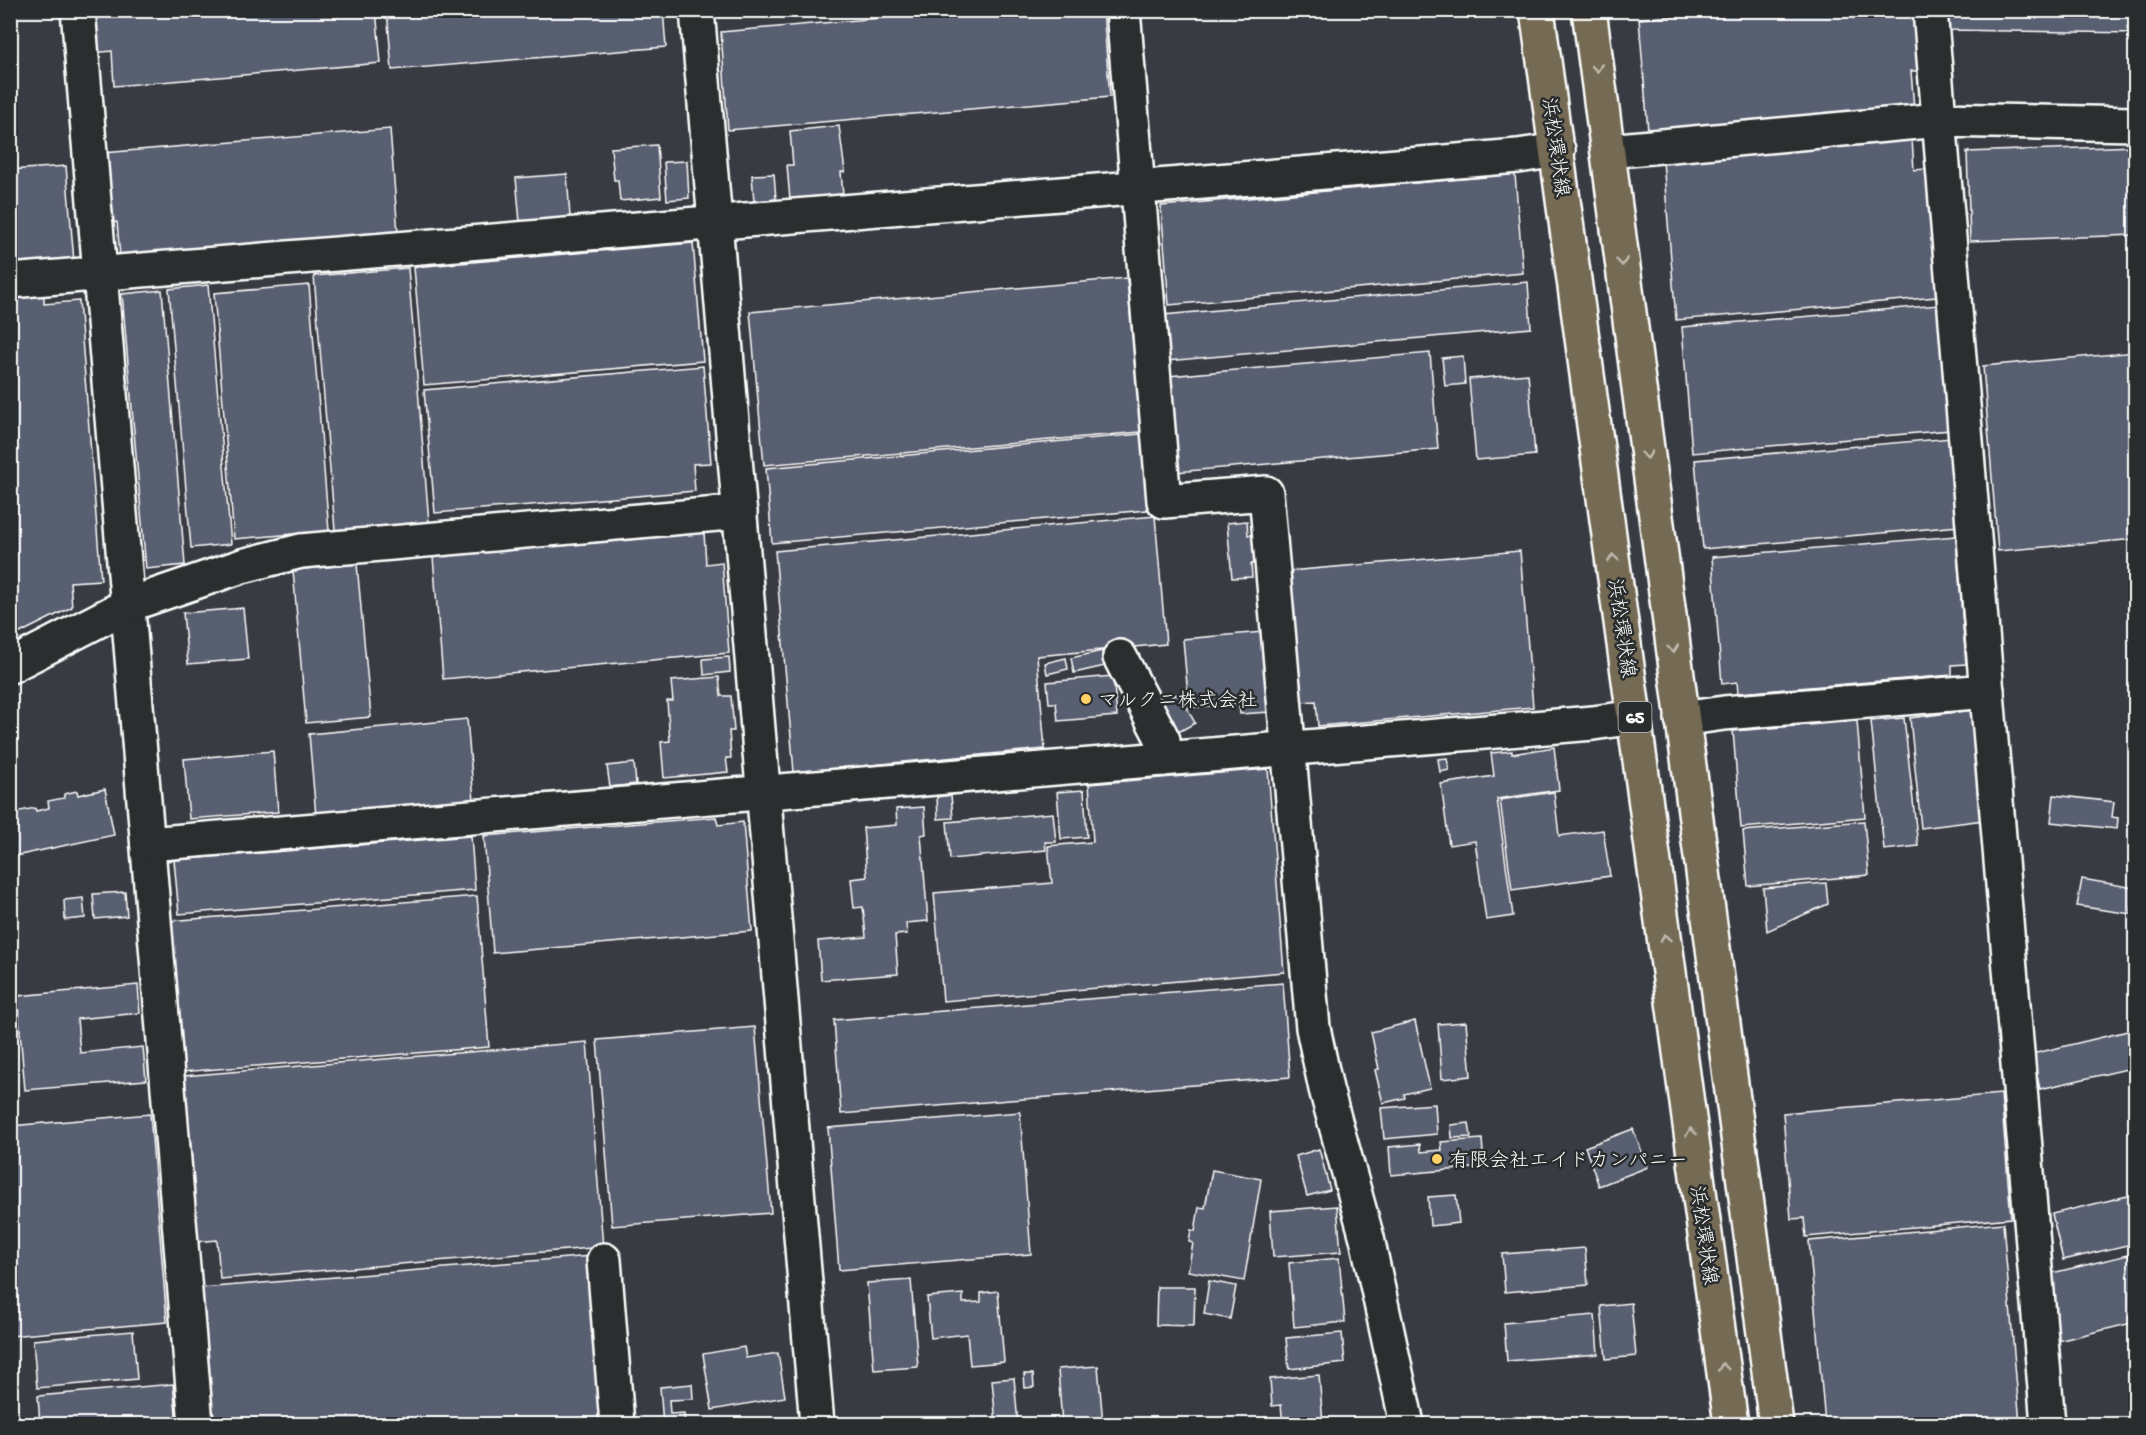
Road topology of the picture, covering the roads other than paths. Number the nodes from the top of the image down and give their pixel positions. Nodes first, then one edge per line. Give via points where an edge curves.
1 (78, 10) edge
2 (697, 10) edge
3 (1123, 10) edge
4 (1537, 10) edge
5 (1589, 10) edge
6 (1930, 10) edge
7 (1940, 120) junction
8 (2136, 124) edge
9 (1558, 150) junction
10 (1608, 151) junction
11 (1138, 189) junction
12 (715, 224) junction
13 (101, 274) junction
14 (10, 281) edge
15 (740, 512) junction
16 (128, 606) junction
17 (1120, 657) dead end
18 (10, 666) edge
19 (1987, 691) junction
20 (1635, 717) junction
21 (1682, 719) junction
22 (1289, 749) junction
23 (1164, 759) junction
24 (764, 792) junction
25 (148, 844) junction
26 (604, 1260) dead end
27 (196, 1425) edge
28 (617, 1425) edge
29 (817, 1425) edge
30 (1407, 1425) edge
31 (1731, 1425) edge
32 (1776, 1425) edge
33 (2048, 1425) edge

1 - 13 street
2 - 12 street
3 - 11 street
4 - 9 main road, 浜松環状線 / 65
5 -> 10 main road, 65
6 - 7 street
7 - 8 street
7 - 10 street
7 - 19 street
9 - 11 street
20 -> 9 main road, 浜松環状線 / 65
10 -> 21 main road, 65
11 - 12 street
11 - 22 street via 1164,501 1266,493
12 - 13 street
12 - 15 street
13 - 14 street
13 - 16 street
15 - 16 street via 301,551 242,566
15 - 24 street
16 - 18 street
16 - 25 street
17 - 23 street via 1163,740
19 - 21 street
19 - 33 street
20 - 22 street
31 -> 20 main road, 浜松環状線 / 65
21 - 32 main road, 65
22 - 23 street
22 - 30 street via 1313,1028 1367,1238
23 - 24 street
24 - 25 street
24 - 29 street
25 - 27 street
26 - 28 street

